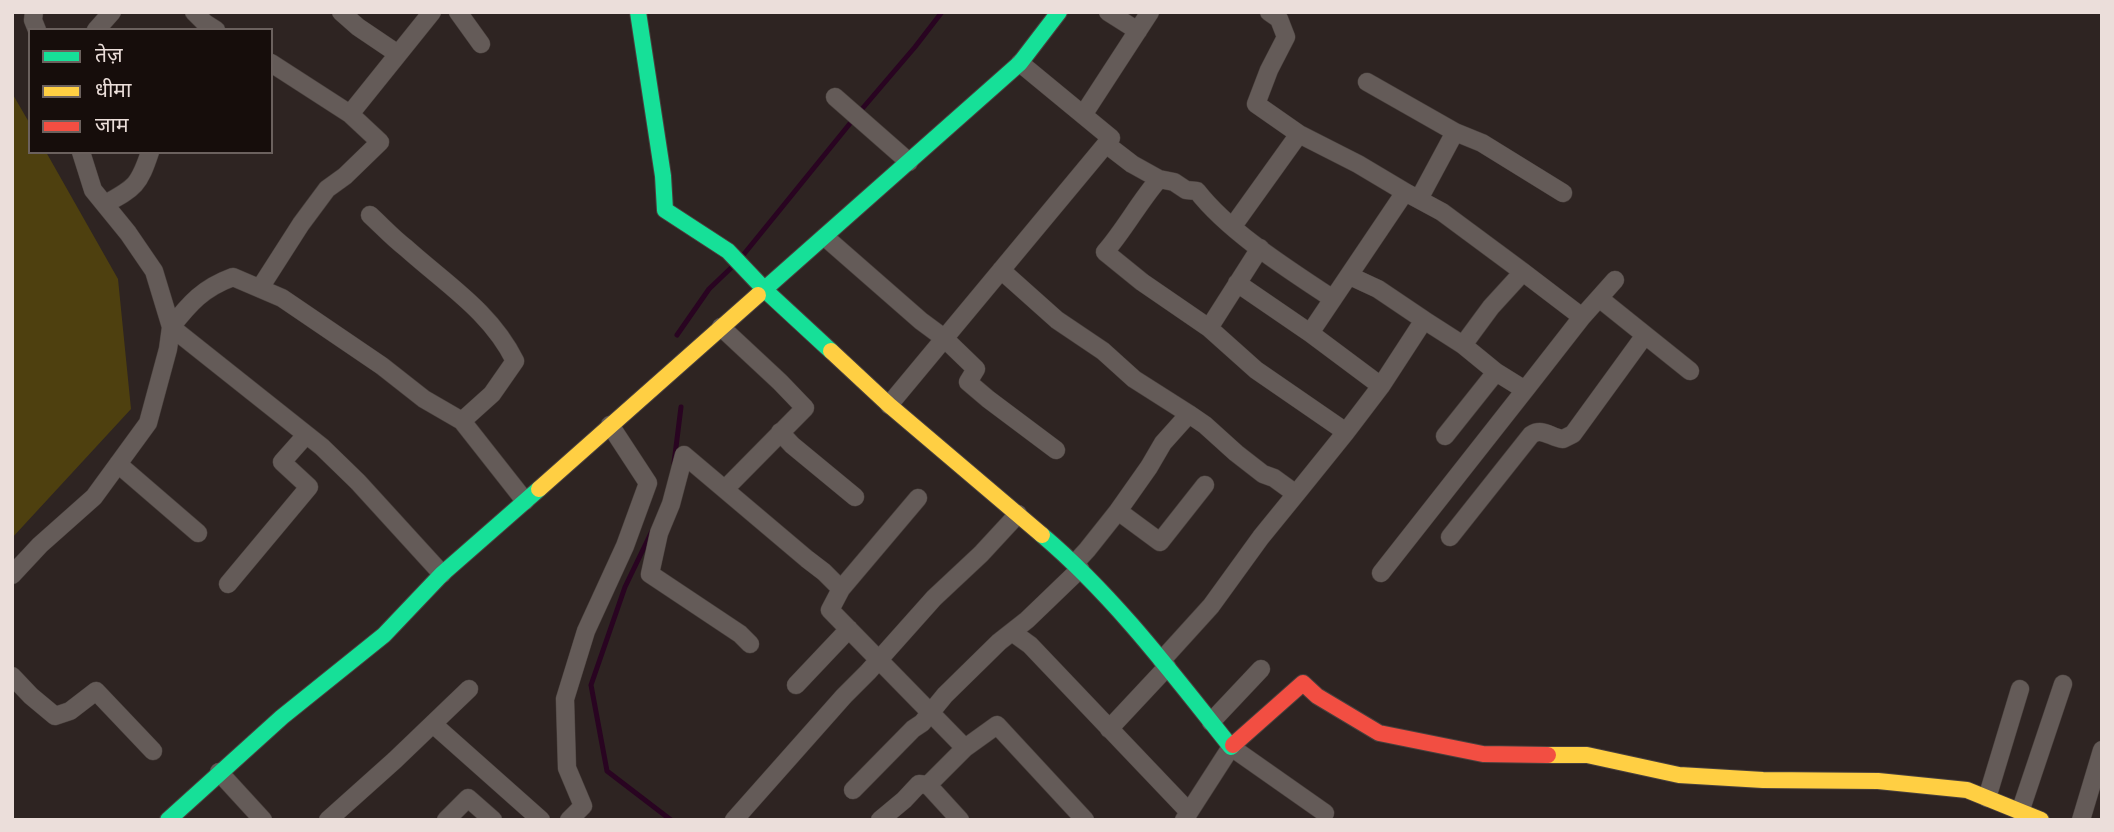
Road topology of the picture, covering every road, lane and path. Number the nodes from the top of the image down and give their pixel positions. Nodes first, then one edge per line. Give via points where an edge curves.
1 (112, 12) edge
2 (194, 12) edge
3 (341, 12) edge
4 (432, 12) edge
5 (458, 12) edge
6 (639, 12) edge
7 (1059, 12) edge
8 (1108, 12) edge
9 (1150, 12) edge
10 (1269, 12) edge
11 (98, 28) edge
12 (213, 28) edge
13 (1138, 31) junction
14 (481, 44) dead end
15 (398, 54) junction
16 (1020, 64) junction
17 (274, 69) edge
18 (1367, 82) dead end
19 (835, 97) dead end
20 (351, 114) junction
21 (1083, 115) junction
22 (1455, 132) junction
23 (1299, 134) junction
24 (1106, 144) junction
25 (82, 154) edge
26 (149, 154) edge
27 (909, 163) junction
28 (1159, 179) junction
29 (1563, 193) dead end
30 (1412, 196) junction
31 (105, 204) junction
32 (370, 215) dead end
33 (1233, 226) junction
34 (825, 237) junction
35 (1260, 248) junction
36 (1001, 271) junction
37 (1523, 272) junction
38 (1350, 276) junction
39 (1615, 280) dead end
40 (1237, 283) junction
41 (260, 288) junction
42 (765, 290) junction
43 (1599, 298) junction
44 (1333, 299) junction
45 (1582, 317) junction
46 (1424, 320) junction
47 (171, 327) junction
48 (721, 327) junction
49 (1209, 328) junction
50 (1310, 333) junction
51 (1645, 335) junction
52 (944, 338) junction
53 (1462, 345) junction
54 (1690, 371) dead end
55 (1496, 372) junction
56 (1381, 386) junction
57 (1525, 390) junction
58 (889, 405) junction
59 (1189, 414) junction
60 (462, 421) junction
61 (610, 425) junction
62 (780, 432) junction
63 (1346, 432) junction
64 (306, 435) junction
65 (1445, 436) dead end
66 (1056, 450) dead end
67 (117, 464) junction
68 (1205, 485) dead end
69 (725, 489) junction
70 (1296, 494) junction
71 (855, 497) dead end
72 (918, 498) dead end
73 (525, 501) junction
74 (1118, 511) junction
75 (1018, 514) junction
76 (198, 533) dead end
77 (1450, 537) dead end
78 (1077, 566) junction
79 (1381, 573) dead end
80 (442, 574) junction
81 (12, 575) edge
82 (228, 584) dead end
83 (841, 589) junction
84 (849, 629) junction
85 (1012, 632) junction
86 (750, 644) dead end
87 (879, 660) junction
88 (1164, 664) junction
89 (1261, 669) dead end
90 (12, 676) edge
91 (2063, 684) dead end
92 (796, 685) dead end
93 (469, 689) dead end
94 (2020, 689) dead end
95 (931, 713) junction
96 (1211, 722) junction
97 (433, 724) junction
98 (1109, 729) junction
99 (1231, 747) junction
100 (965, 748) junction
101 (2102, 750) edge
102 (153, 751) dead end
103 (219, 772) junction
104 (928, 785) junction
105 (853, 790) dead end
106 (1987, 798) junction
107 (2020, 811) junction
108 (1325, 813) dead end
109 (1186, 816) edge
110 (168, 820) edge
111 (263, 820) edge
112 (328, 820) edge
113 (446, 820) edge
114 (494, 820) edge
115 (541, 820) edge
116 (569, 820) edge
117 (734, 820) edge
118 (880, 820) edge
119 (960, 820) edge
120 (1085, 820) edge
121 (2040, 820) edge
122 (2081, 820) edge

1 - 11 street
2 - 12 street
3 - 15 street
4 - 15 street
5 - 14 street
6 - 42 street via 665,210 728,251
7 - 16 street
8 - 13 street
9 - 13 street
10 - 23 street via 1279,19 1286,37 1256,104
13 - 21 street
15 - 20 street
16 - 21 street
16 - 27 street
17 - 20 street
18 - 22 street
19 - 27 street
20 - 41 street via 380,142 327,190
21 - 24 street via 1111,138
22 - 29 street via 1482,143
22 - 30 street
23 - 30 street
23 - 33 street
24 - 28 street
24 - 36 street
25 - 31 street via 93,190
26 - 31 street via 135,186
27 - 34 street
28 - 33 street via 1197,191
28 - 49 street via 1105,252
30 - 37 street via 1471,232
30 - 38 street
31 - 47 street via 155,271
32 - 60 street via 490,323 515,361 492,394
33 - 35 street
34 - 42 street
34 - 52 street
35 - 40 street
35 - 44 street
36 - 52 street
36 - 59 street via 1134,379
37 - 45 street
37 - 53 street
38 - 44 street
38 - 46 street
39 - 43 street
40 - 49 street
40 - 50 street
41 - 47 street via 233,277 215,284 192,300
41 - 60 street via 282,298
42 - 48 street
42 - 58 street
43 - 45 street
43 - 51 street
44 - 50 street
45 - 57 street
46 - 53 street
46 - 56 street
47 - 64 street
47 - 67 street via 148,423
48 - 61 street
48 - 62 street via 805,408
49 - 63 street via 1256,370
50 - 56 street
51 - 54 street
51 - 77 street via 1573,434 1563,439 1538,431 1531,435
52 - 58 street
52 - 66 street via 976,369 968,382
53 - 55 street
55 - 57 street
55 - 65 street
56 - 63 street
57 - 79 street
58 - 75 street
59 - 70 street
59 - 74 street via 1163,443
60 - 73 street
61 - 73 street
61 - 116 street via 648,483 586,631 565,699 567,768 583,806
62 - 69 street
62 - 71 street
63 - 70 street
64 - 80 street via 358,482
64 - 82 street via 282,462 309,487
67 - 76 street
67 - 81 street via 94,497
68 - 74 street via 1160,542
69 - 83 street
69 - 86 street via 684,455 650,573
70 - 88 street
72 - 83 street
73 - 80 street
74 - 78 street
75 - 78 street
75 - 87 street
78 - 85 street
78 - 88 street
80 - 103 street via 384,635
83 - 84 street via 830,610
84 - 87 street
84 - 92 street
85 - 95 street via 944,695
85 - 98 street via 1030,645
87 - 95 street
87 - 117 street
88 - 96 street
88 - 98 street
89 - 96 street
90 - 102 street via 55,716 70,711 96,691
91 - 107 street
93 - 97 street
94 - 106 street
95 - 100 street
95 - 105 street
96 - 99 street
97 - 112 street
97 - 115 street
98 - 109 street
99 - 106 street via 1303,683 1379,733 1483,754 1587,755 1679,775 1878,781 1967,790
99 - 108 street
99 - 109 street
100 - 104 street
100 - 120 street via 997,725
101 - 122 street
103 - 110 street
103 - 111 street
104 - 118 street via 919,784
104 - 119 street
106 - 107 street
107 - 121 street
113 - 114 street via 468,798

